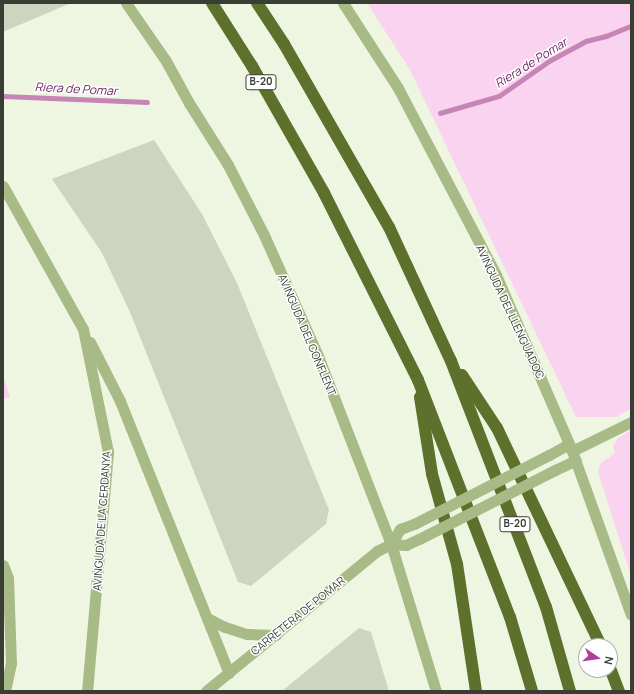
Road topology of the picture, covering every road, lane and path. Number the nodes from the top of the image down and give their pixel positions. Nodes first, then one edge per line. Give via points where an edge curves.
1 (126, 3) edge
2 (212, 3) edge
3 (258, 3) edge
4 (343, 3) edge
5 (3, 186) edge
6 (83, 329) junction
7 (451, 360) junction
8 (418, 380) junction
9 (631, 422) edge
10 (572, 452) junction
11 (391, 544) junction
12 (3, 565) edge
13 (5, 577) edge
14 (631, 615) edge
15 (207, 618) junction
16 (276, 635) junction
17 (597, 638) edge
18 (7, 661) edge
19 (229, 673) junction
20 (614, 678) edge
21 (5, 691) edge
22 (87, 691) edge
23 (206, 691) edge
24 (436, 691) edge
25 (476, 691) edge
26 (532, 691) edge
27 (570, 691) edge
28 (619, 691) edge

1 - 11 street, AVINGUDA DEL CONFLENT via 166,61 228,165 264,235 318,356
2 - 8 highway, B-20 via 252,66 324,193
3 - 7 highway, B-20 via 389,227
4 - 10 street, AVINGUDA DEL LLENGUADOC via 398,88 496,275
5 - 6 street, AVINGUDA DE LA CERDANYA
6 - 15 street, AVINGUDA DE LA CERDANYA via 120,401
6 - 22 street, AVINGUDA DE LA CERDANYA via 108,452
7 - 17 highway via 497,428
7 - 27 highway, B-20 via 546,607
8 - 25 highway via 432,474 457,564
8 - 26 highway, B-20 via 507,610
9 - 10 street
10 - 11 street, CARRETERA DE POMAR, bridge via 555,470 406,545
10 - 11 street, CARRETERA DE POMAR, bridge via 549,455 400,530
10 - 14 street, AVINGUDA DEL LLENGUADOC
11 - 16 street, CARRETERA DE POMAR via 377,551
11 - 24 street, AVINGUDA DEL CONFLENT
12 - 13 street
13 - 18 street
15 - 16 street via 247,634
15 - 19 street, AVINGUDA DE LA CERDANYA
16 - 19 street, CARRETERA DE POMAR
18 - 21 street
19 - 23 street, CARRETERA DE POMAR
20 - 28 highway

